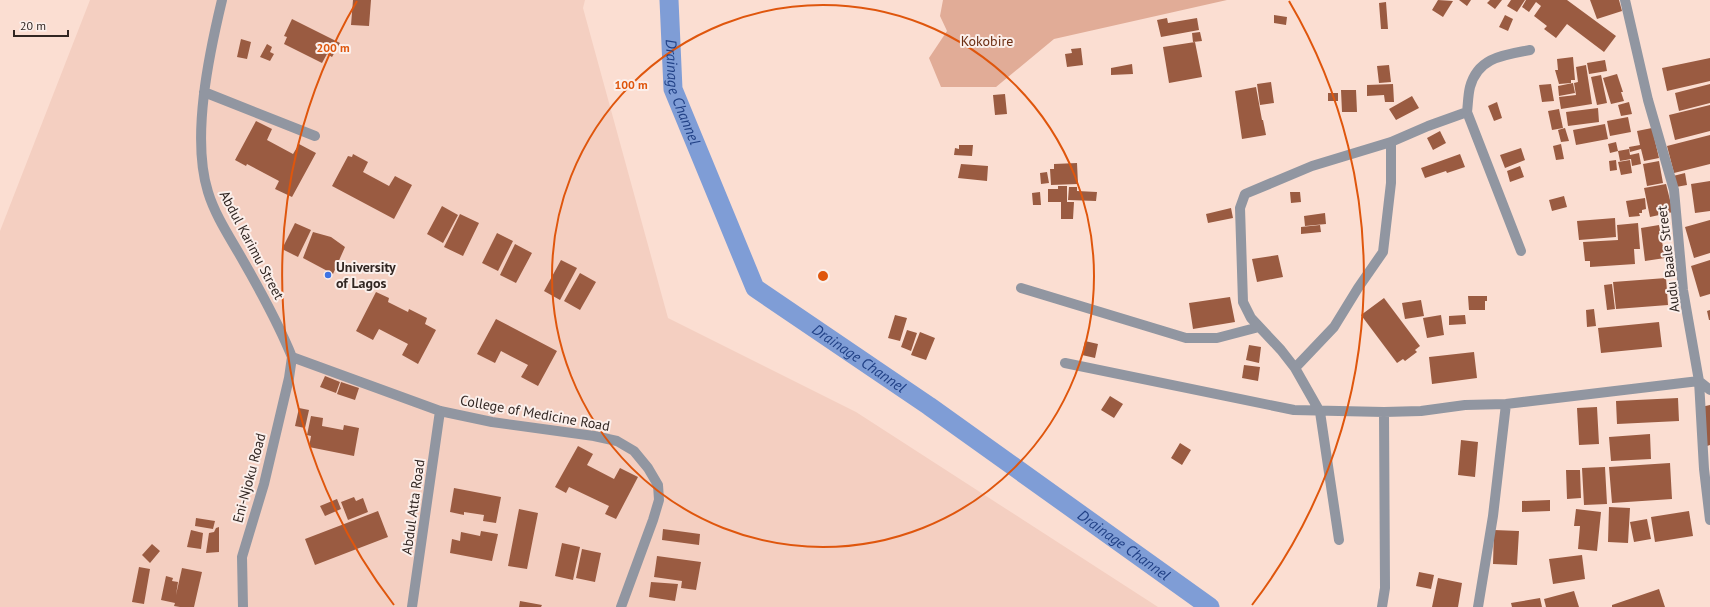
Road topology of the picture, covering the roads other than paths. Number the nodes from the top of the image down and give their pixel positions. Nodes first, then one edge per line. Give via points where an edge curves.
1 (222, 0) edge
2 (1625, 0) edge
3 (1530, 50) dead end
4 (204, 92) junction
5 (1467, 112) junction
6 (315, 136) dead end
7 (1391, 142) junction
8 (1521, 251) dead end
9 (1021, 288) dead end
10 (1259, 326) junction
11 (292, 357) junction
12 (1065, 363) dead end
13 (1294, 368) junction
14 (1700, 381) junction
15 (1710, 390) edge
16 (1506, 404) junction
17 (440, 411) junction
18 (1320, 412) junction
19 (1384, 412) junction
20 (1710, 520) edge
21 (1339, 540) dead end
22 (243, 607) edge
23 (412, 607) edge
24 (621, 607) edge
25 (1382, 607) edge
26 (1478, 607) edge

1 - 4 street, Abdul Karimu Street
2 - 14 street, Audu Baale Street via 1648,100 1674,190 1684,290
3 - 5 street via 1493,59 1481,67 1471,86
4 - 6 street
4 - 11 street, Abdul Karimu Street via 201,159 208,192 222,223 280,327
5 - 7 street
5 - 8 street
7 - 10 street via 1312,166 1245,194 1240,208 1243,302 1251,318
7 - 13 street via 1391,183 1384,252 1334,327
9 - 10 street via 1186,338 1217,338
10 - 13 street
11 - 17 street, College of Medicine Road
11 - 22 street, Eni-Njoku Road via 264,484 242,557
12 - 18 street via 1294,410
13 - 18 street
14 - 15 street
14 - 16 street
14 - 20 street, Audu Baale Street via 1704,469
16 - 19 street
16 - 26 street via 1493,516
17 - 23 street, Abdul Atta Road
17 - 24 street, College of Medicine Road via 492,422 594,436 617,441 634,451 658,485 659,500
18 - 19 street
18 - 21 street
19 - 25 street via 1385,588

